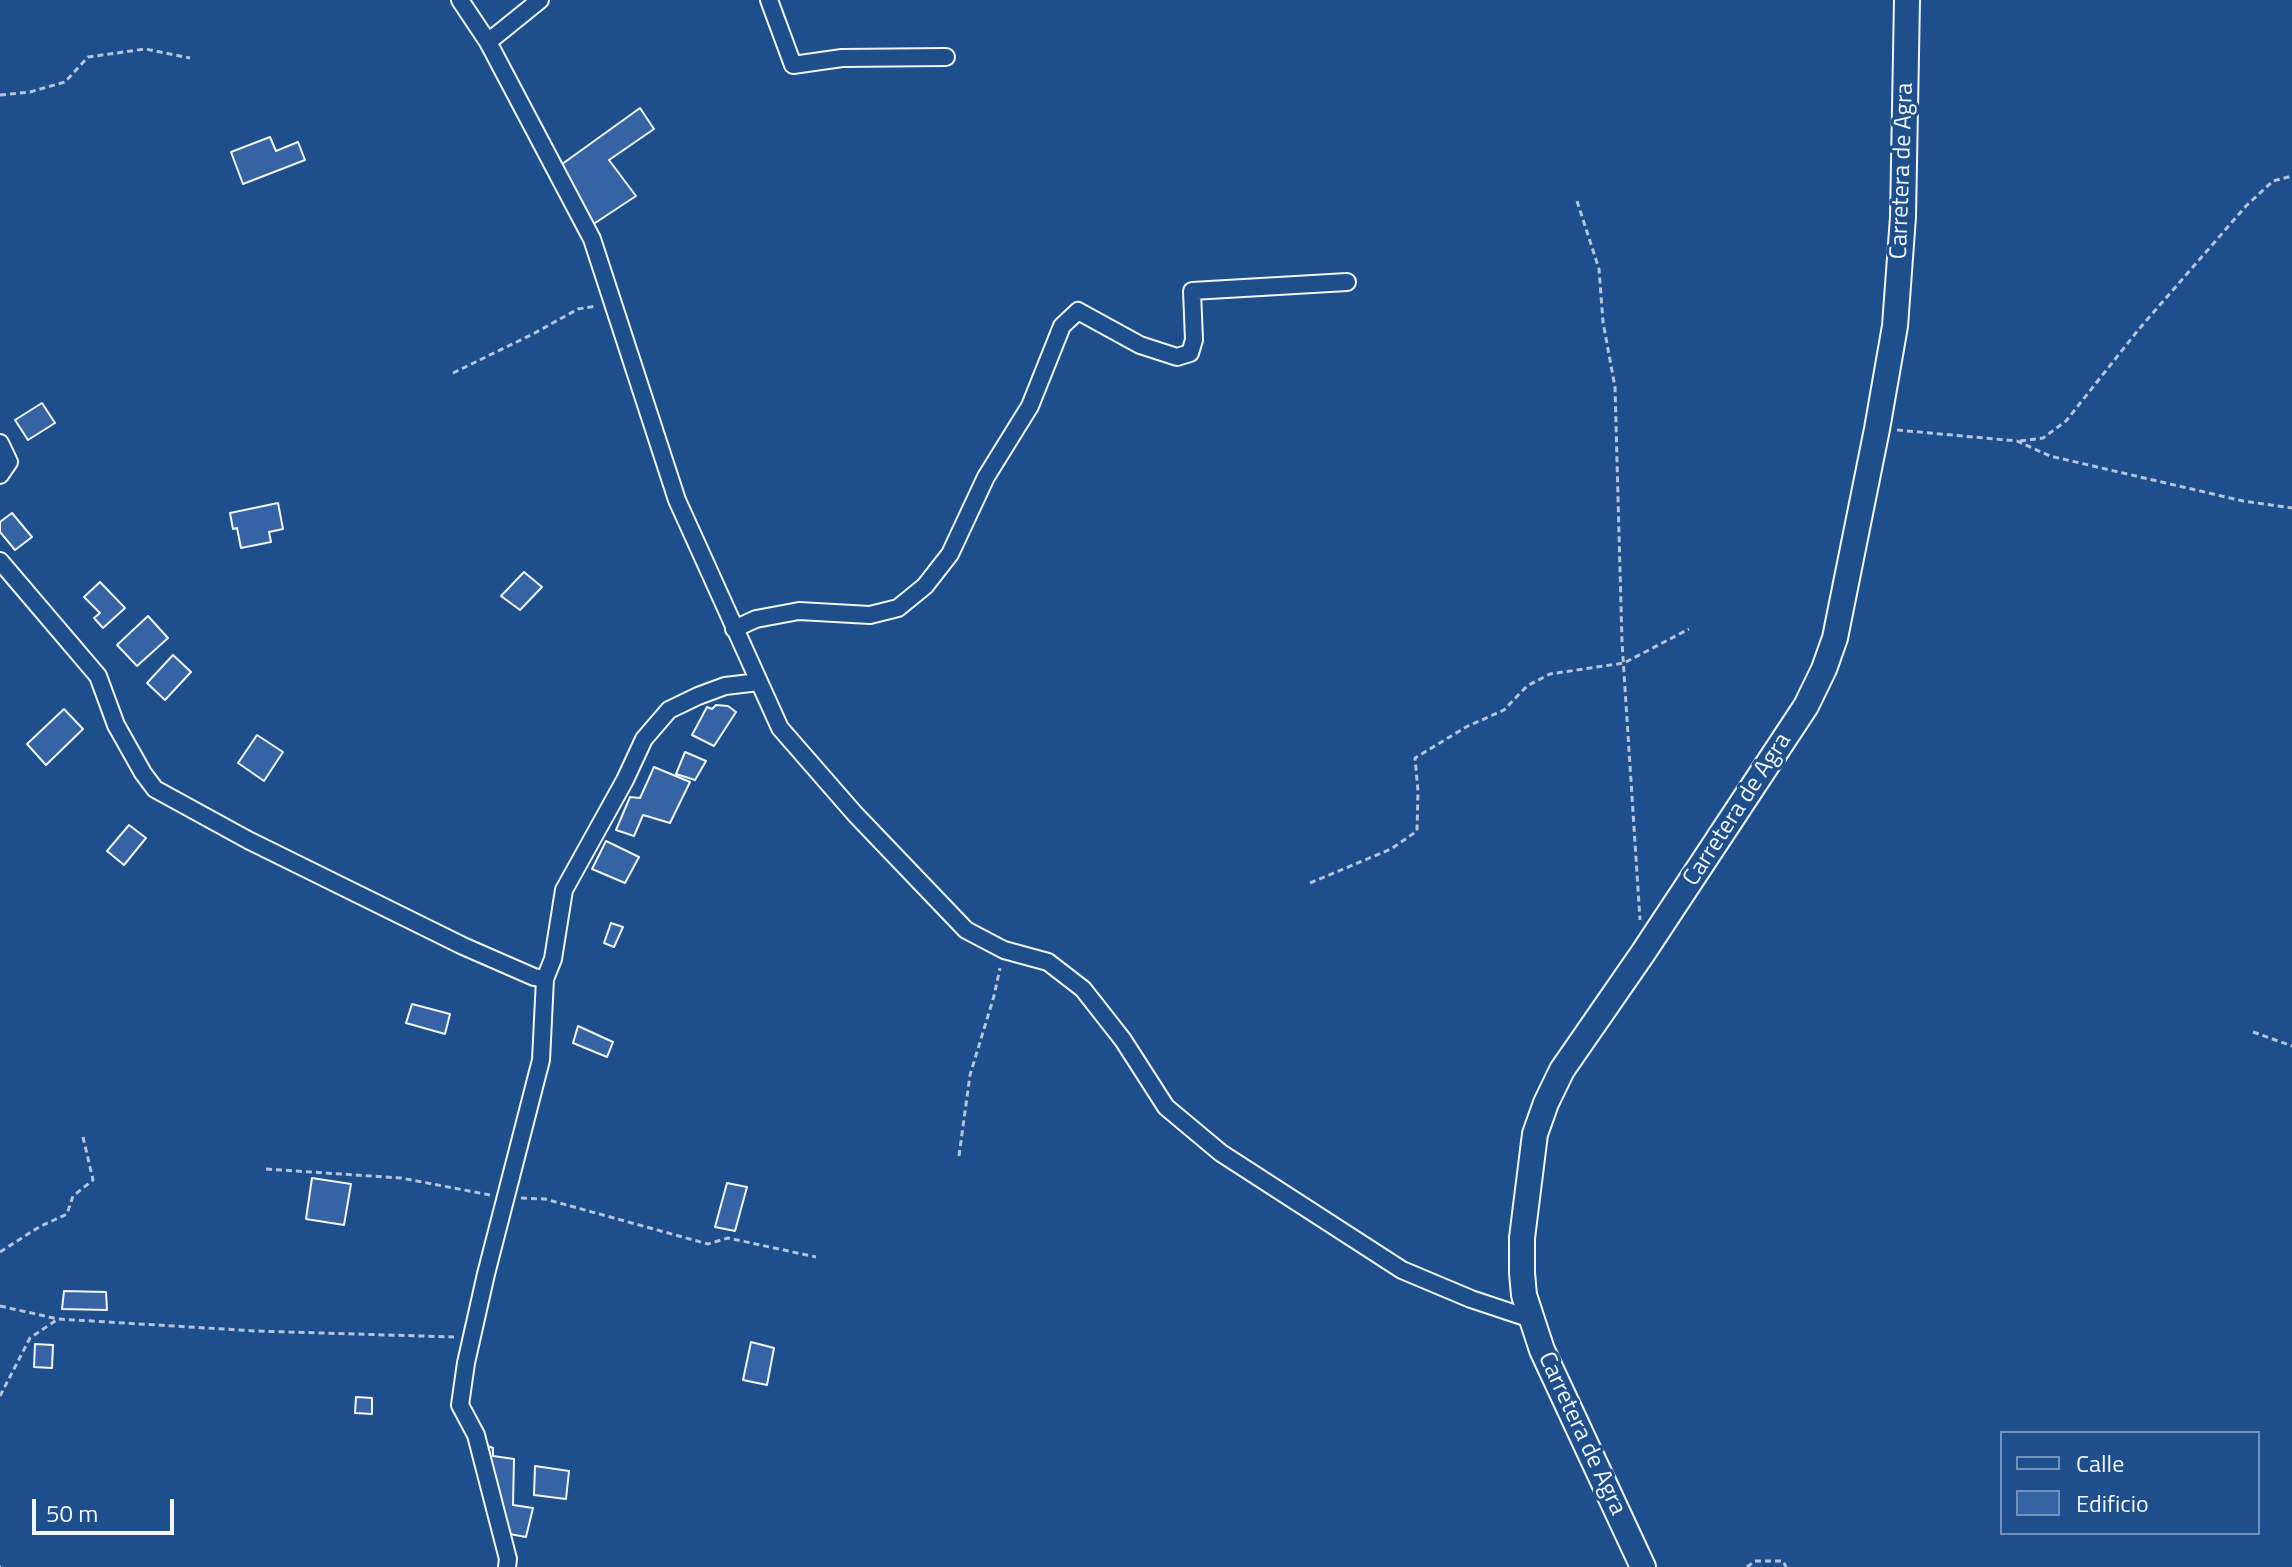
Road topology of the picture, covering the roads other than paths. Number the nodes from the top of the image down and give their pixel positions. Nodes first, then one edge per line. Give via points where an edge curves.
1 (460, 0) edge
2 (540, 0) edge
3 (769, 0) edge
4 (1907, 0) edge
5 (488, 42) junction
6 (946, 57) dead end
7 (1347, 282) dead end
8 (0, 443) edge
9 (0, 475) edge
10 (0, 561) edge
11 (734, 629) junction
12 (759, 682) junction
13 (545, 979) junction
14 (1531, 1319) junction
15 (507, 1567) edge
16 (1643, 1567) edge

1 - 5 street
2 - 5 street
3 - 6 street via 793,65 842,58
4 - 14 street, Carretera de Agra via 1895,326 1835,638 1806,706 1562,1070 1546,1103 1535,1134 1522,1238 1524,1295
5 - 11 street via 592,239 677,500
7 - 11 street via 1192,291 1194,340 1190,353 1177,357 1140,345 1078,311 1062,326 1030,406 986,477 950,554 925,586 898,608 870,615 799,611
8 - 9 street via 9,462
10 - 13 street via 98,676 116,725 155,789 463,946
11 - 12 street
12 - 13 street via 725,686 669,710 644,739 564,890
12 - 14 street via 780,728 966,930 1004,950 1048,962 1083,989 1166,1107 1221,1153 1402,1270
13 - 15 street via 541,1060 486,1274 460,1405 485,1466
14 - 16 street, Carretera de Agra

